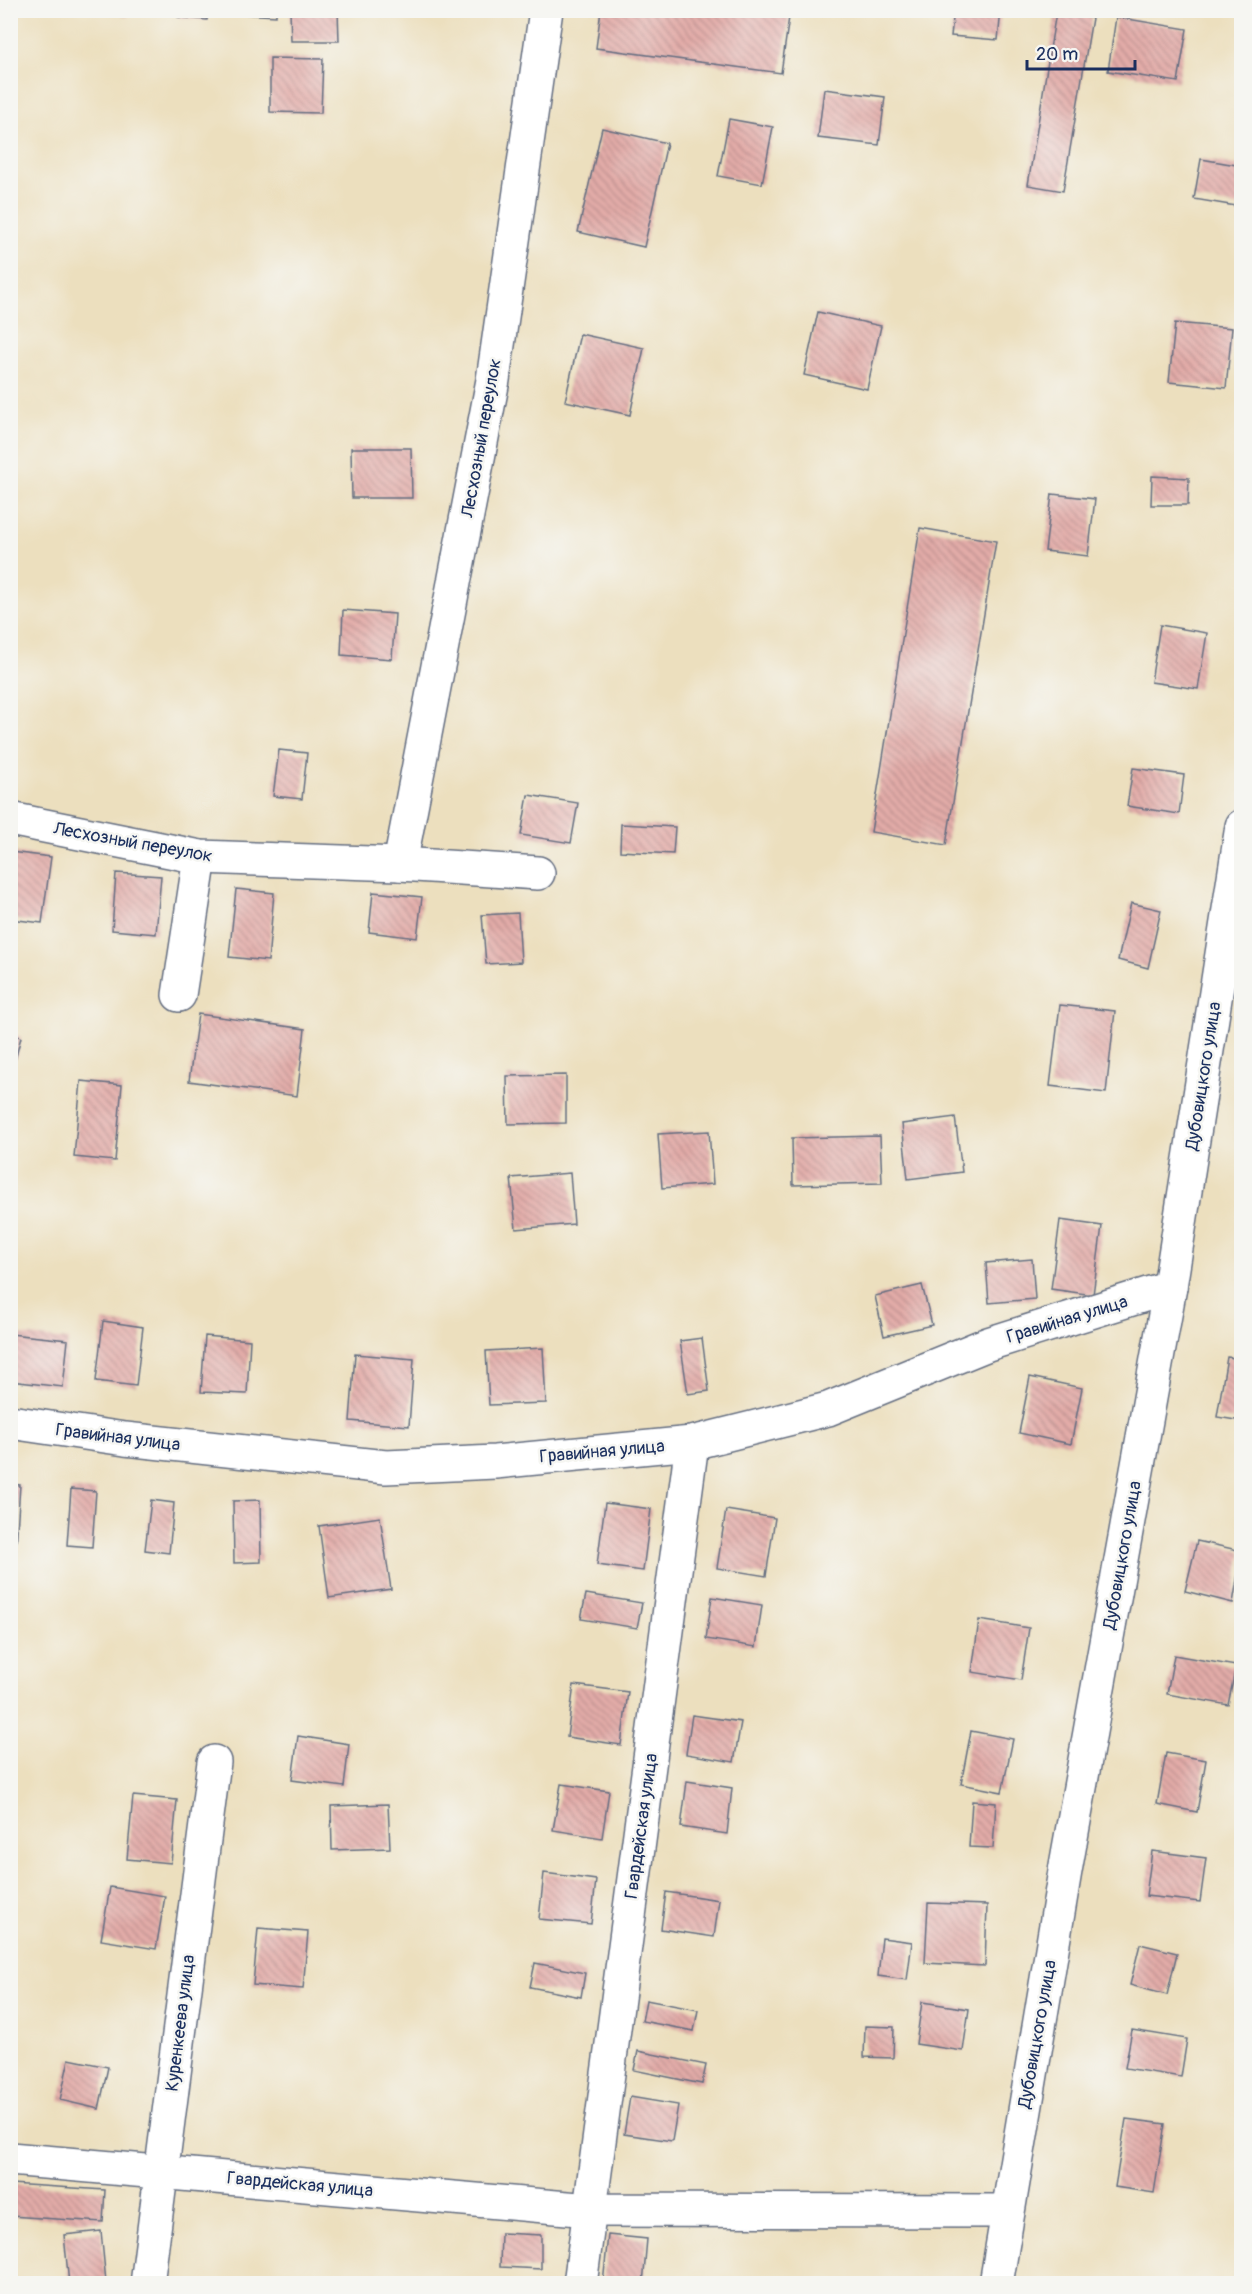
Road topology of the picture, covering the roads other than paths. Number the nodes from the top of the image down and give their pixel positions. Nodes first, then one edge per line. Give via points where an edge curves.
1 (546, 10) edge
2 (10, 819) edge
3 (1242, 826) edge
4 (200, 856) junction
5 (400, 864) junction
6 (538, 873) dead end
7 (179, 995) dead end
8 (1170, 1287) junction
9 (10, 1422) edge
10 (692, 1443) junction
11 (214, 1762) dead end
12 (10, 2159) edge
13 (161, 2172) junction
14 (590, 2210) junction
15 (1006, 2211) junction
16 (147, 2283) edge
17 (580, 2283) edge
18 (996, 2283) edge

1 - 5 street, Лесхозный переулок via 493,380
2 - 4 street, Лесхозный переулок
3 - 8 street, Дубовицкого улица
4 - 5 street, Лесхозный переулок
4 - 7 street
5 - 6 street, Лесхозный переулок
8 - 10 street, Гравийная улица via 988,1344 828,1409
8 - 15 street, Дубовицкого улица
9 - 10 street, Гравийная улица via 125,1439 386,1467
10 - 14 street, Гвардейская улица
11 - 13 street, Куренкеева улица
12 - 13 street, Гвардейская улица
13 - 14 street, Гвардейская улица
13 - 16 street, Куренкеева улица
14 - 15 street, Гвардейская улица
14 - 17 street, Гвардейская улица
15 - 18 street, Дубовицкого улица

